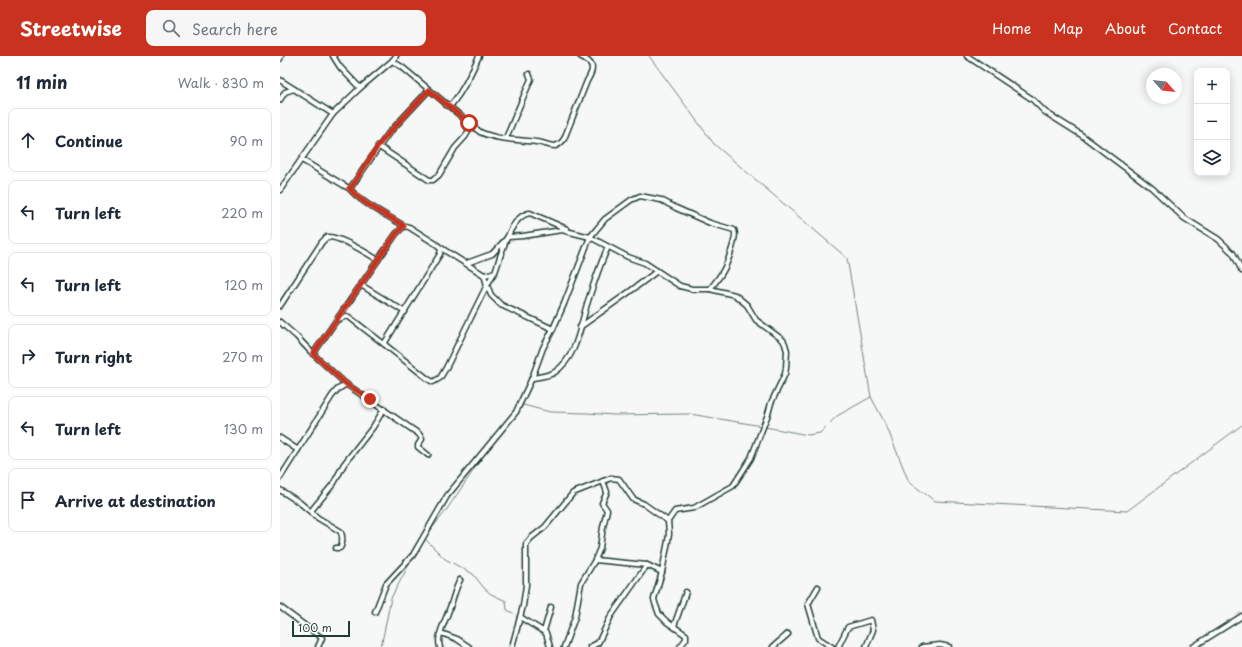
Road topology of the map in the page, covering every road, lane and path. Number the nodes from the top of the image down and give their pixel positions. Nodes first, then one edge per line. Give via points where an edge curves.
1 (333, 56) edge
2 (396, 56) edge
3 (479, 56) edge
4 (580, 56) edge
5 (966, 56) edge
6 (392, 61) junction
7 (529, 74) dead end
8 (280, 80) edge
9 (286, 83) junction
10 (360, 88) junction
11 (294, 89) junction
12 (429, 90) junction
13 (285, 92) junction
14 (280, 100) edge
15 (446, 105) junction
16 (333, 114) junction
17 (469, 123) junction
18 (506, 138) junction
19 (378, 146) junction
20 (302, 160) junction
21 (281, 187) edge
22 (349, 188) junction
23 (404, 226) junction
24 (574, 232) junction
25 (508, 237) junction
26 (590, 237) junction
27 (608, 247) junction
28 (441, 248) junction
29 (378, 260) junction
30 (467, 263) junction
31 (657, 271) junction
32 (1242, 271) edge
33 (495, 272) junction
34 (484, 275) junction
35 (361, 284) junction
36 (487, 285) junction
37 (710, 289) junction
38 (280, 306) edge
39 (405, 312) junction
40 (337, 320) junction
41 (280, 322) edge
42 (580, 327) junction
43 (553, 329) junction
44 (384, 344) junction
45 (313, 354) junction
46 (532, 378) junction
47 (346, 384) junction
48 (384, 409) junction
49 (280, 438) edge
50 (298, 450) junction
51 (428, 455) dead end
52 (280, 478) edge
53 (603, 481) junction
54 (280, 490) edge
55 (311, 511) junction
56 (668, 521) junction
57 (336, 548) dead end
58 (595, 560) junction
59 (647, 565) junction
60 (662, 572) junction
61 (460, 580) dead end
62 (818, 587) dead end
63 (686, 592) dead end
64 (280, 607) edge
65 (551, 607) dead end
66 (375, 612) dead end
67 (1242, 616) edge
68 (520, 617) junction
69 (674, 626) junction
70 (544, 631) junction
71 (441, 633) junction
72 (788, 634) dead end
73 (318, 647) edge
74 (440, 647) edge
75 (469, 647) edge
76 (512, 647) edge
77 (550, 647) edge
78 (564, 647) edge
79 (590, 647) edge
80 (680, 647) edge
81 (773, 647) edge
82 (832, 647) edge
83 (838, 647) edge
84 (866, 647) edge
85 (922, 647) edge
86 (949, 647) edge
87 (1193, 647) edge

1 - 10 street
2 - 6 street
3 - 15 street via 460,94 452,104
4 - 18 street via 590,63 592,69 566,136 560,144 552,146
5 - 32 street via 1032,99 1046,112 1147,184 1184,218 1218,238 1233,253
6 - 10 street
6 - 12 street
7 - 18 street via 532,79
8 - 9 street
9 - 11 street
9 - 13 street
10 - 16 street
11 - 13 street
11 - 16 street
12 - 15 street
12 - 19 street
13 - 14 street
15 - 17 street
16 - 20 street
17 - 18 street via 488,136
17 - 19 street via 468,132 433,180 429,180
19 - 22 street
20 - 21 street
20 - 22 street
22 - 23 street via 355,195
23 - 28 street
23 - 29 street
24 - 25 street via 559,230
24 - 25 street via 530,214 521,216
24 - 26 street
25 - 30 street via 492,254
25 - 33 street
26 - 27 street
26 - 37 street via 606,218 640,196 661,200 710,223 732,229 736,234 728,259 723,272
26 - 43 street
27 - 31 street
27 - 42 street
28 - 30 street
28 - 39 street via 440,254
29 - 35 street
29 - 38 street via 327,237
30 - 34 street
31 - 37 street via 680,286
31 - 42 street
33 - 34 street
33 - 36 street
34 - 36 street
35 - 39 street
35 - 40 street
36 - 43 street via 491,295 501,305
36 - 44 street via 438,380 428,380
37 - 56 street via 739,298 756,320 781,338 786,348 786,368 753,453 733,486 694,508 675,511
39 - 44 street
40 - 44 street via 349,317
40 - 45 street
41 - 45 street
42 - 46 street via 574,349 562,365 555,372
43 - 46 street
45 - 47 street
46 - 66 street via 516,412 447,496 412,554 386,584
47 - 48 street
47 - 50 street via 332,396
48 - 51 street via 421,435 418,448
48 - 55 street via 344,464 334,483
49 - 50 street
50 - 52 street
53 - 56 street via 619,479 633,499
53 - 58 street via 607,492 602,503 608,510
53 - 68 street via 573,493 545,527 526,544 526,585
54 - 55 street
55 - 57 street via 341,532 342,545
56 - 60 street via 669,534
58 - 59 street
58 - 78 street via 581,584 575,617
59 - 60 street
59 - 79 street via 611,616 598,643
60 - 69 street via 654,599 659,614
61 - 71 street
62 - 82 street via 808,604 818,638
63 - 69 street
64 - 73 street via 322,638
65 - 70 street
67 - 87 street
68 - 70 street
68 - 76 street
69 - 80 street via 687,637
70 - 77 street
71 - 74 street
71 - 75 street via 460,640
72 - 81 street
83 - 84 street via 848,627 871,620 873,630
85 - 86 street

